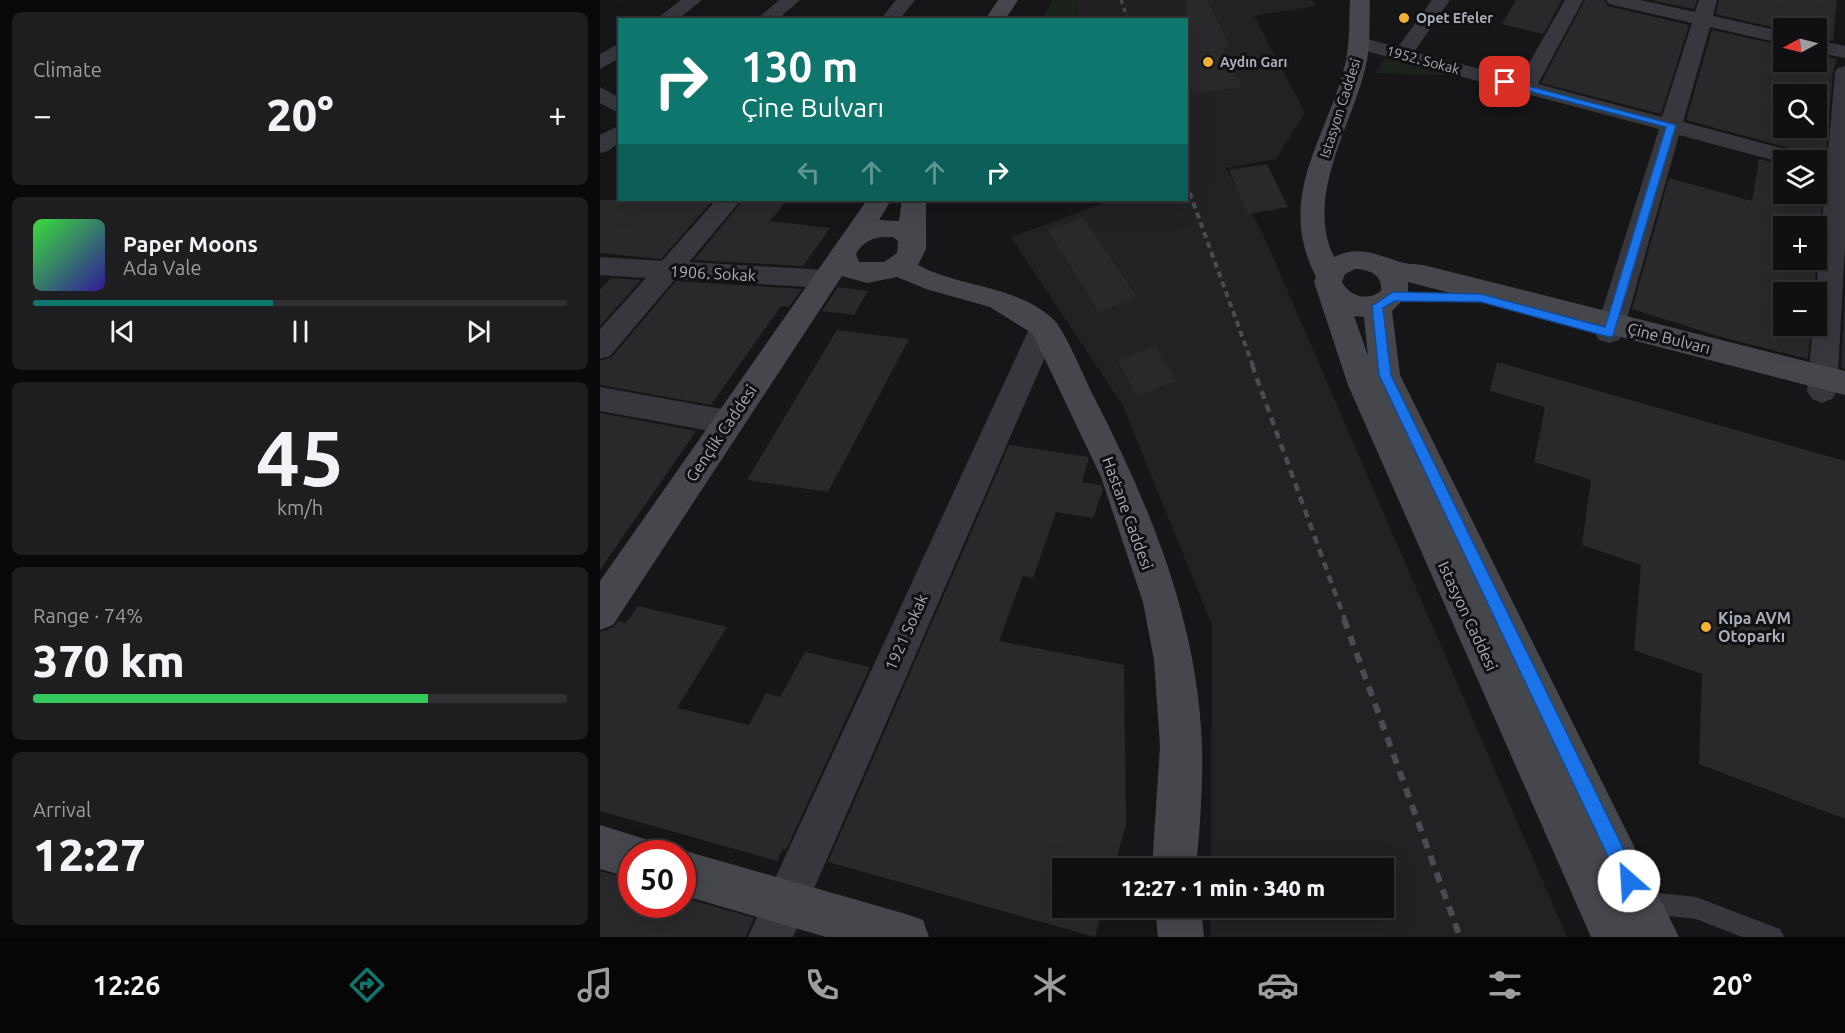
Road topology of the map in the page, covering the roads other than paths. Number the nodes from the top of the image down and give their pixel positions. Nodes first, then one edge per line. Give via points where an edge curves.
1 (693, 0) edge
2 (791, 0) edge
3 (906, 0) edge
4 (1028, 0) edge
5 (1360, 0) edge
6 (1442, 0) edge
7 (1574, 0) edge
8 (1615, 0) edge
9 (1705, 10) edge
10 (1000, 15) edge
11 (667, 18) edge
12 (768, 18) edge
13 (891, 18) edge
14 (1773, 34) edge
15 (1359, 43) junction
16 (1827, 48) edge
17 (618, 50) edge
18 (1845, 52) edge
19 (1402, 55) junction
20 (600, 63) edge
21 (1845, 72) edge
22 (1525, 88) junction
23 (600, 93) edge
24 (618, 106) edge
25 (618, 125) edge
26 (1671, 125) junction
27 (600, 130) edge
28 (618, 132) edge
29 (600, 146) edge
30 (1773, 153) edge
31 (1833, 170) edge
32 (1316, 178) junction
33 (728, 201) edge
34 (878, 201) edge
35 (914, 201) edge
36 (905, 252) junction
37 (841, 257) junction
38 (600, 266) edge
39 (667, 270) junction
40 (1330, 283) junction
41 (1383, 283) junction
42 (1044, 327) junction
43 (1610, 328) junction
44 (600, 348) edge
45 (1834, 387) edge
46 (600, 399) edge
47 (727, 422) junction
48 (600, 612) edge
49 (600, 846) edge
50 (618, 852) edge
51 (1175, 858) edge
52 (696, 879) edge
53 (1639, 902) junction
54 (1179, 918) edge
55 (777, 920) edge
56 (906, 937) edge
57 (1181, 937) edge
58 (1615, 937) edge
59 (1656, 937) edge
60 (1772, 937) edge

1 - 11 street
2 - 12 street
3 - 13 street
4 - 10 main road
5 - 15 main road, Istasyon Caddesi
6 - 19 street
7 - 22 street
8 - 9 street
9 - 14 street
9 - 26 street
15 - 19 street, 1952. Sokak
15 - 32 main road, Istasyon Caddesi via 1355,66
16 - 18 street
17 - 20 street
19 - 22 street, 1952. Sokak
21 - 31 street
22 - 26 street, 1952. Sokak
23 - 24 street
25 - 27 street
26 - 30 street, 1952. Sokak
26 - 43 street
28 - 29 street
31 - 45 street
32 - 40 main road, Istasyon Caddesi via 1312,213 1315,238
32 - 41 main road via 1330,221
33 - 39 street
34 - 37 main road, Gençlik Caddesi
35 - 36 main road
36 - 37 main road via 877,274 855,272 847,268
36 - 37 main road, Hastane Caddesi via 905,232 888,228 867,231
36 - 42 main road, Hastane Caddesi via 913,276 999,300
37 - 39 street, 1906. Sokak
37 - 47 main road, Gençlik Caddesi
38 - 39 street, 1906. Sokak
39 - 44 street
40 - 41 main road, Çine Bulvarı via 1340,262 1350,259
40 - 41 main road, Çine Bulvarı via 1345,303 1367,308
40 - 58 main road, Istasyon Caddesi via 1363,385
41 - 43 main road, Çine Bulvarı via 1481,298
41 - 53 main road via 1385,375
42 - 51 main road, Hastane Caddesi via 1118,477 1161,602 1173,660 1181,746
42 - 55 street, 1921 Sokak
43 - 45 main road, Çine Bulvarı
46 - 47 street
47 - 48 main road, Gençlik Caddesi
49 - 50 main road
52 - 55 main road
53 - 59 main road
53 - 60 lane via 1696,908
54 - 57 main road
55 - 56 main road

